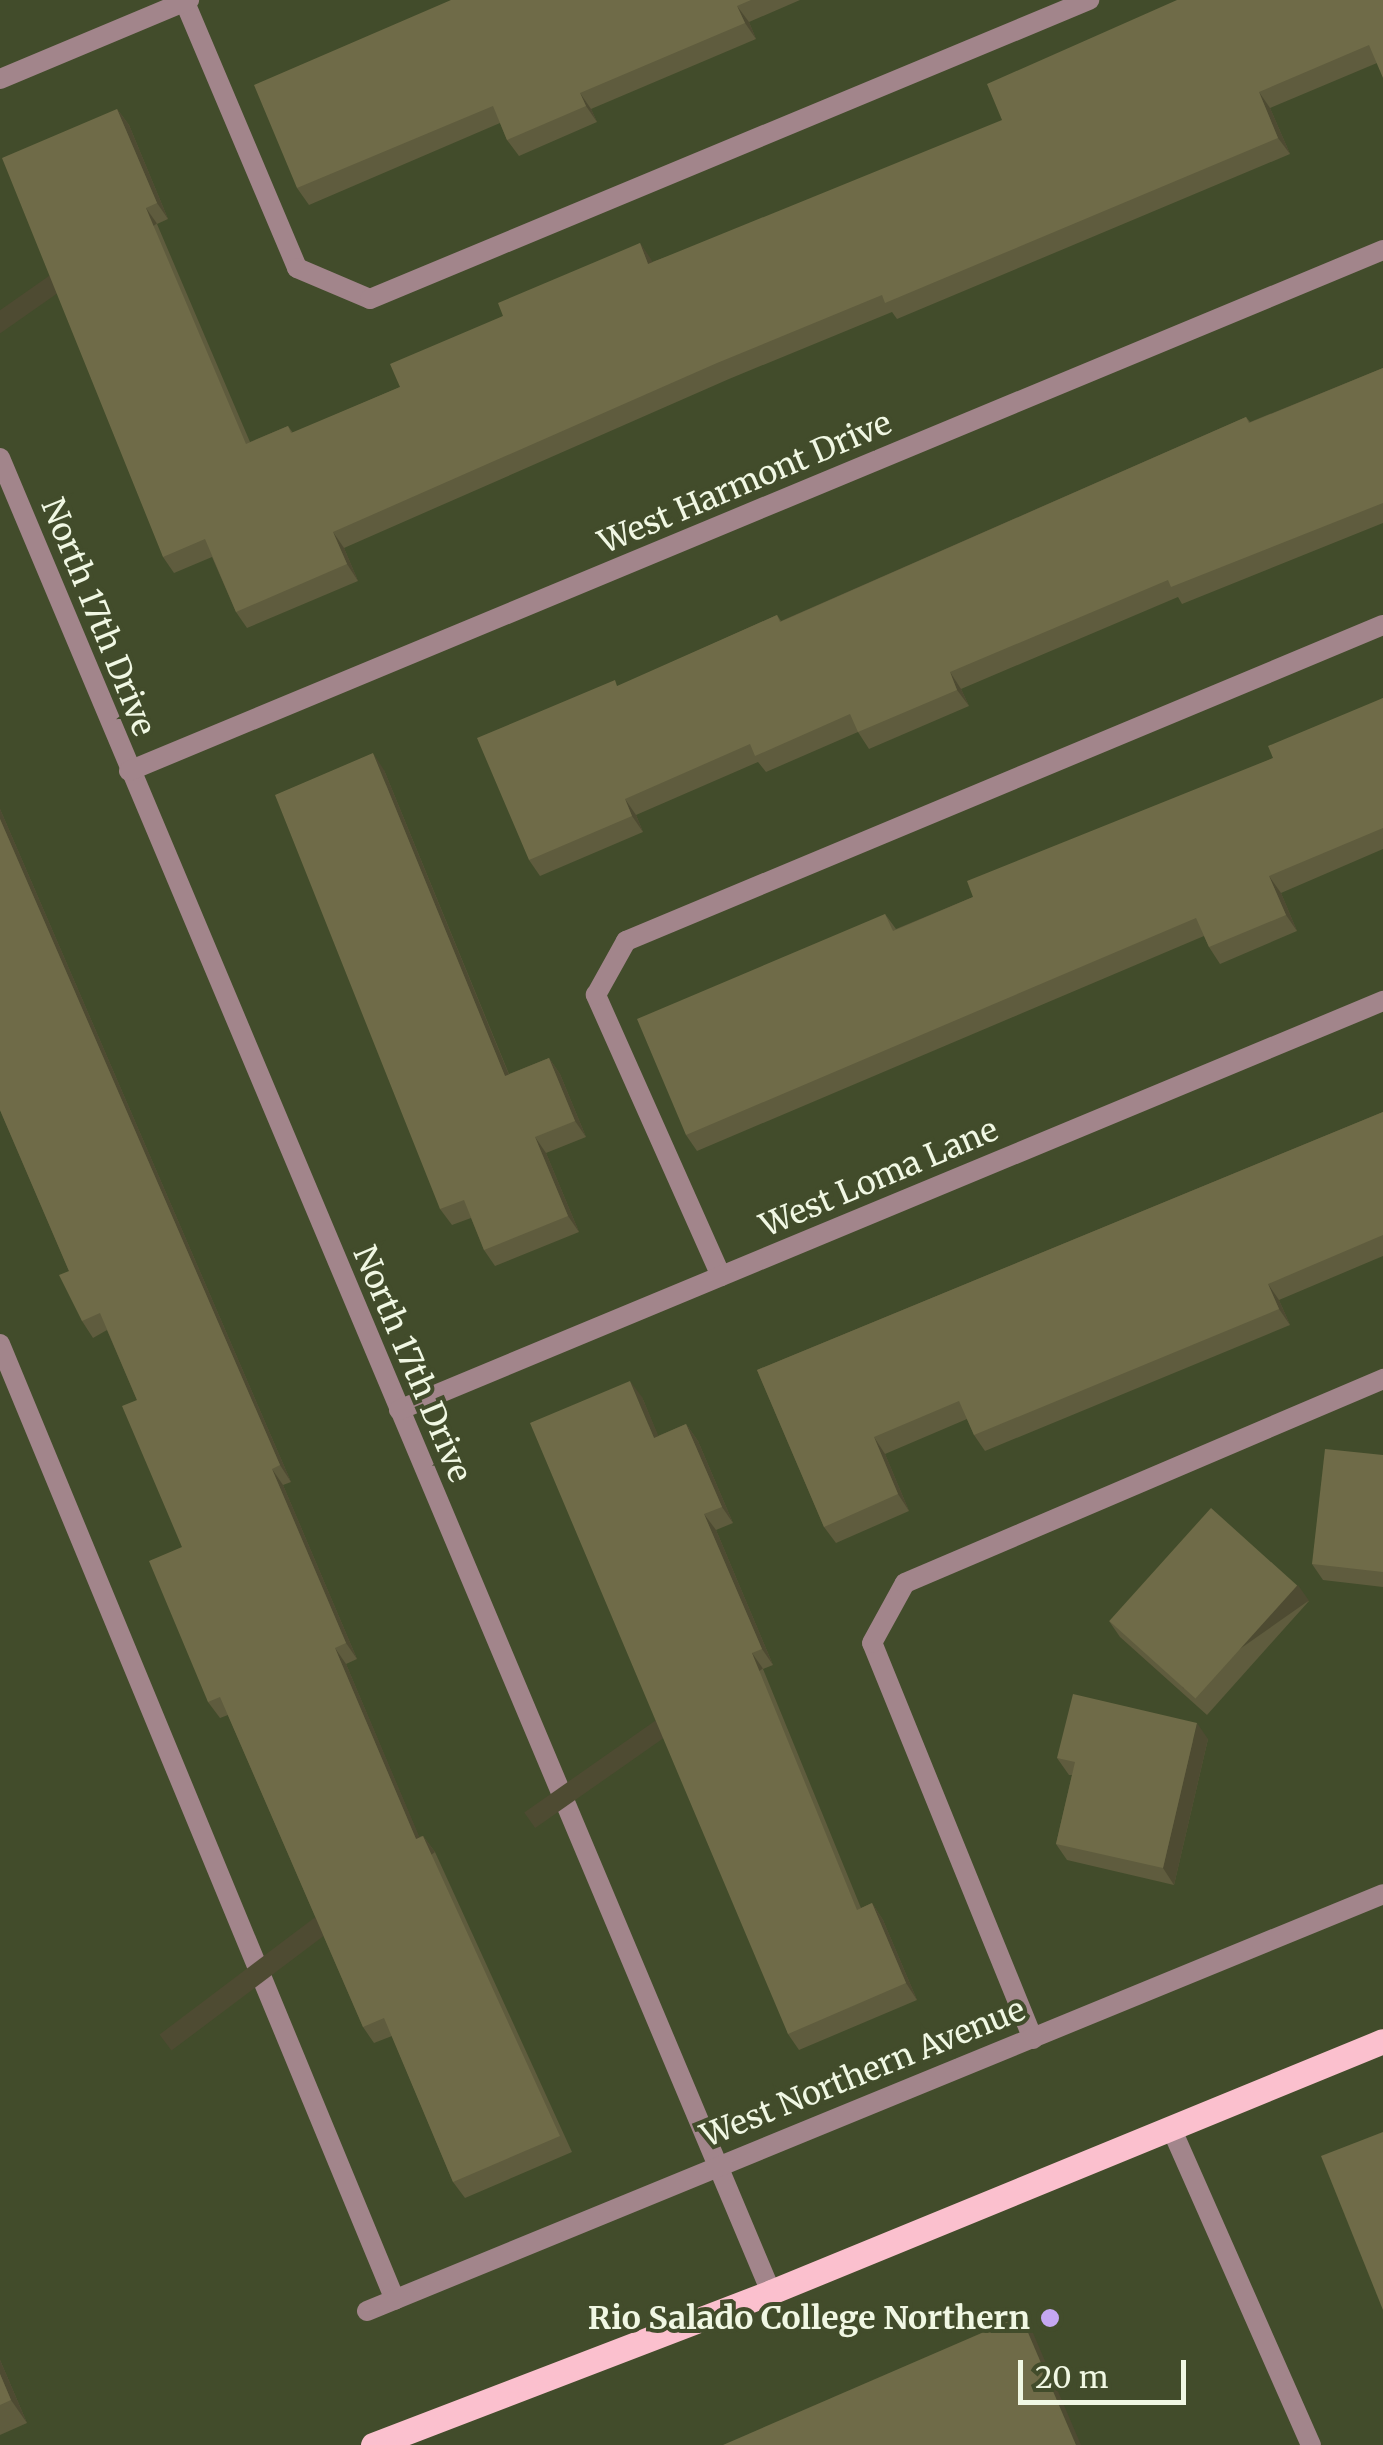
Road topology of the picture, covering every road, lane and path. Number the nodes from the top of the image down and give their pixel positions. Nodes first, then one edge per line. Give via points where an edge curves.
1 (1089, 0) edge
2 (186, 1) edge
3 (0, 79) edge
4 (1383, 250) edge
5 (0, 458) edge
6 (1383, 626) edge
7 (129, 771) junction
8 (1383, 1001) edge
9 (720, 1276) junction
10 (0, 1344) edge
11 (1383, 1380) edge
12 (399, 1410) junction
13 (1383, 1894) edge
14 (1034, 2039) junction
15 (1383, 2041) edge
16 (1172, 2130) junction
17 (718, 2167) junction
18 (771, 2292) junction
19 (395, 2300) junction
20 (367, 2312) dead end
21 (374, 2445) edge
22 (1311, 2445) edge

1 - 2 street via 370,299 297,268
2 - 3 street
4 - 7 street, West Harmont Drive
5 - 7 street, North 17th Drive
6 - 9 street via 626,941 596,996
7 - 12 street, North 17th Drive
8 - 9 street, West Loma Lane
9 - 12 street, West Loma Lane
10 - 19 street
11 - 14 street via 905,1583 872,1643
12 - 17 street, North 17th Drive
13 - 14 street, West Northern Avenue
14 - 17 street, West Northern Avenue
15 - 16 main road
16 - 18 main road
16 - 22 street
17 - 18 street, North 17th Drive
17 - 19 street, West Northern Avenue
18 - 21 main road
19 - 20 street, West Northern Avenue

